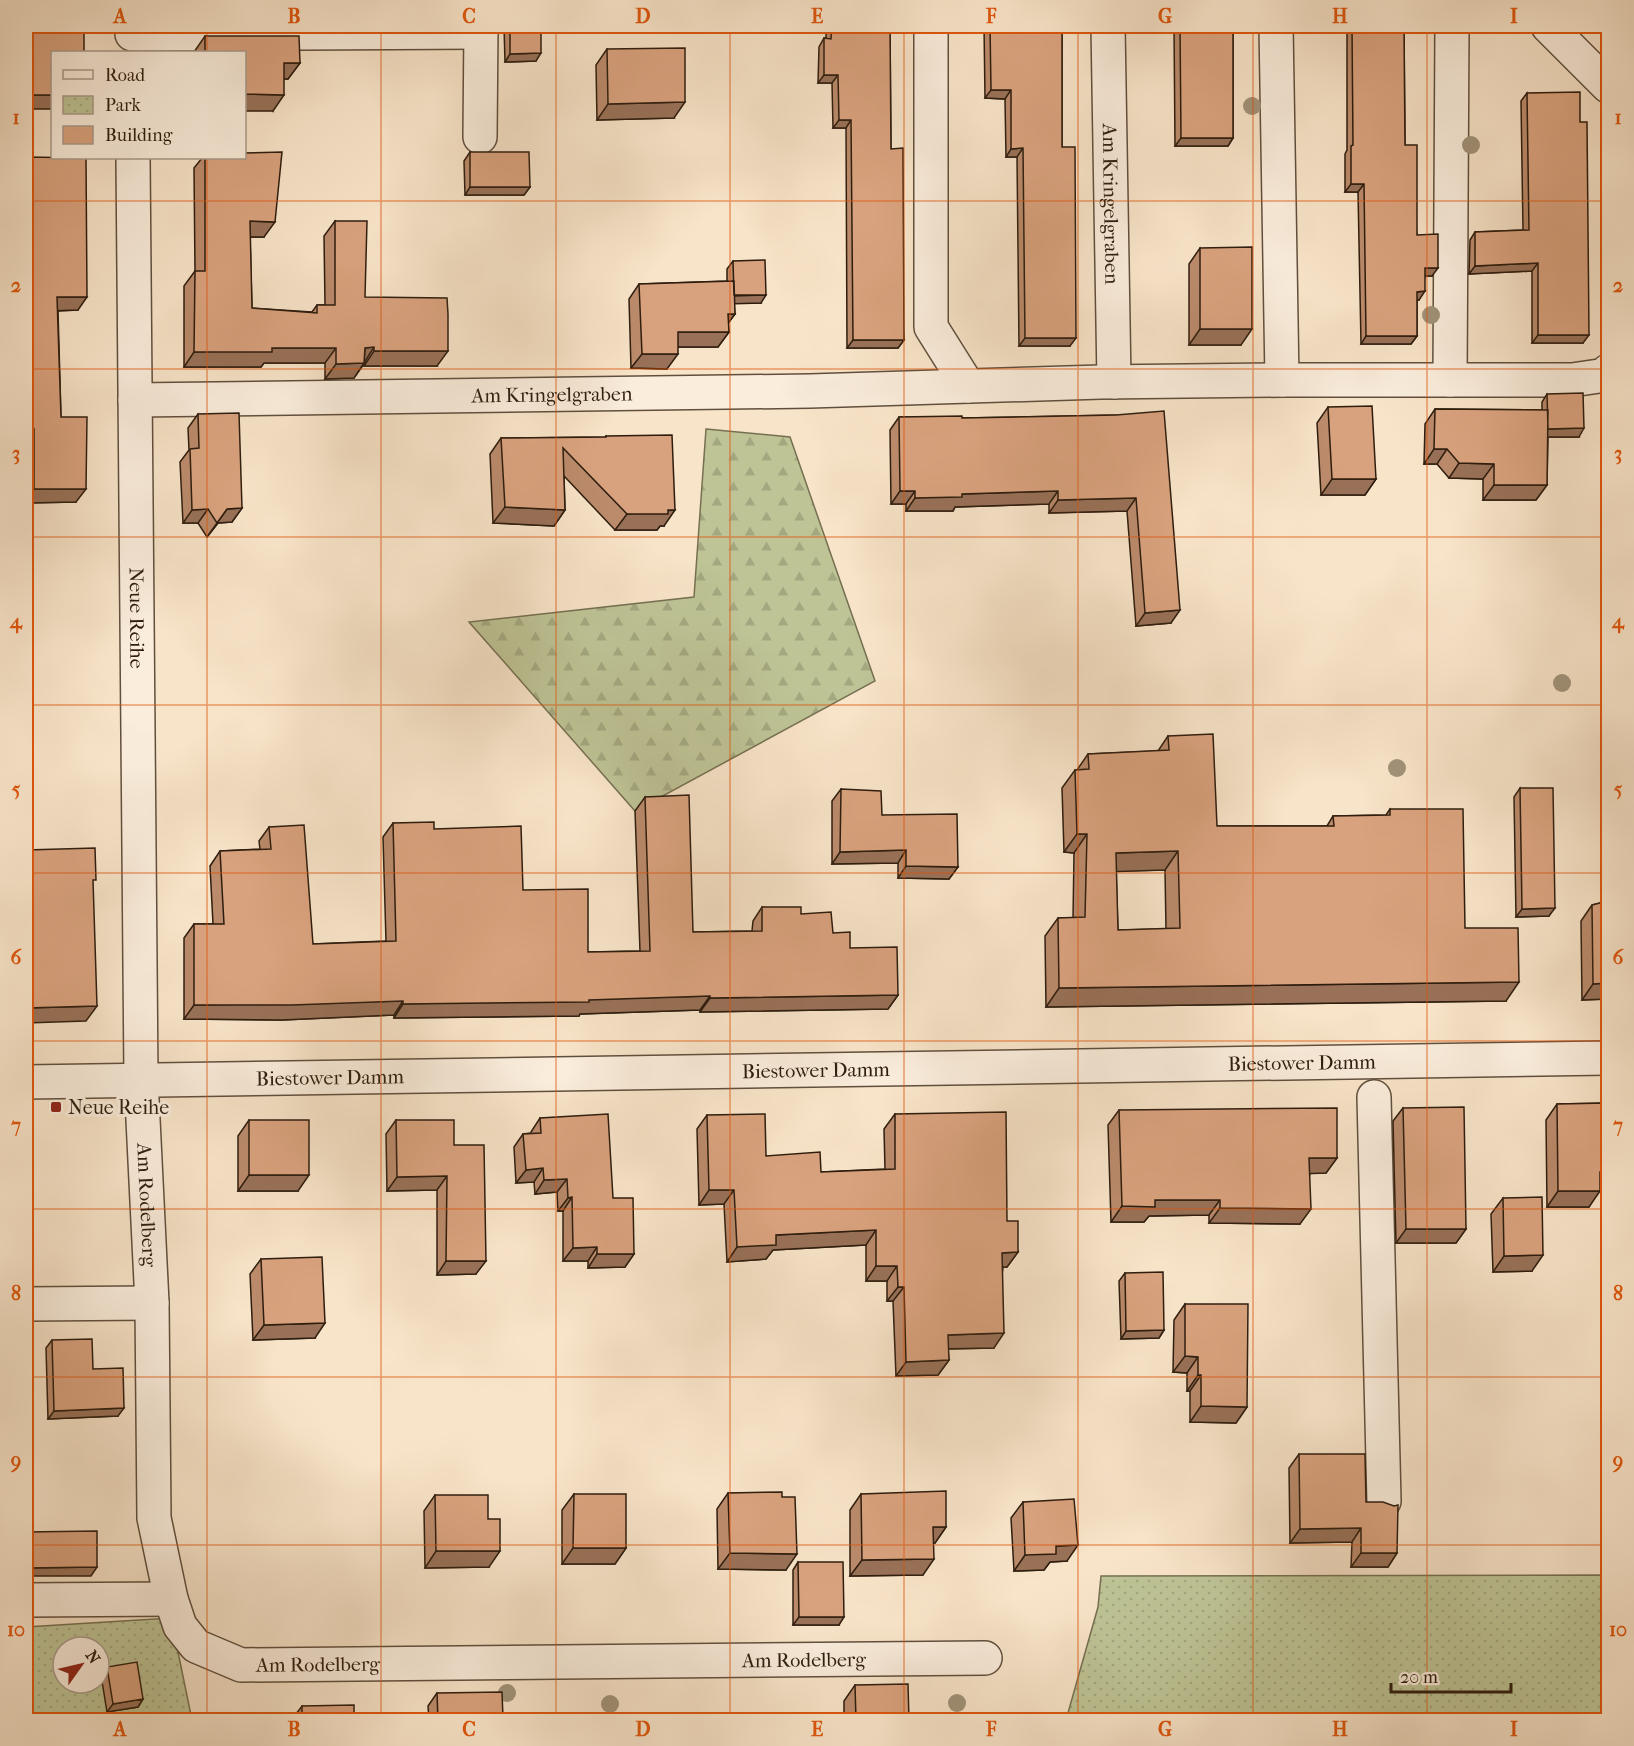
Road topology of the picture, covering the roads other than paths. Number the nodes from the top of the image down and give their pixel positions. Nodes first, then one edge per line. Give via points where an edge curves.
1 (932, 26) edge
2 (1108, 26) edge
3 (1276, 26) edge
4 (1452, 26) edge
5 (1548, 26) edge
6 (481, 29) edge
7 (132, 37) edge
8 (1608, 86) edge
9 (480, 137) dead end
10 (133, 159) edge
11 (1608, 371) edge
12 (1282, 380) junction
13 (1450, 380) junction
14 (1114, 382) junction
15 (968, 386) junction
16 (135, 400) junction
17 (1608, 1058) edge
18 (141, 1079) junction
19 (26, 1082) edge
20 (1374, 1097) dead end
21 (152, 1303) junction
22 (26, 1304) edge
23 (1384, 1501) edge
24 (171, 1599) junction
25 (26, 1600) edge
26 (985, 1658) dead end

1 - 15 street via 931,327
2 - 14 street, Am Kringelgraben
3 - 12 street
4 - 13 street
5 - 8 street
6 - 7 street
6 - 9 street
10 - 16 street, Neue Reihe
11 - 13 street, Am Kringelgraben via 1606,375 1572,380
12 - 13 street, Am Kringelgraben
12 - 14 street, Am Kringelgraben
14 - 15 street, Am Kringelgraben
15 - 16 street, Am Kringelgraben
16 - 18 street, Neue Reihe
17 - 18 street, Biestower Damm
18 - 19 street, Biestower Damm
18 - 21 street, Am Rodelberg
20 - 23 street
21 - 22 street
21 - 24 street, Am Rodelberg via 154,1518
24 - 25 street
24 - 26 street, Am Rodelberg via 180,1626 196,1646 241,1665

